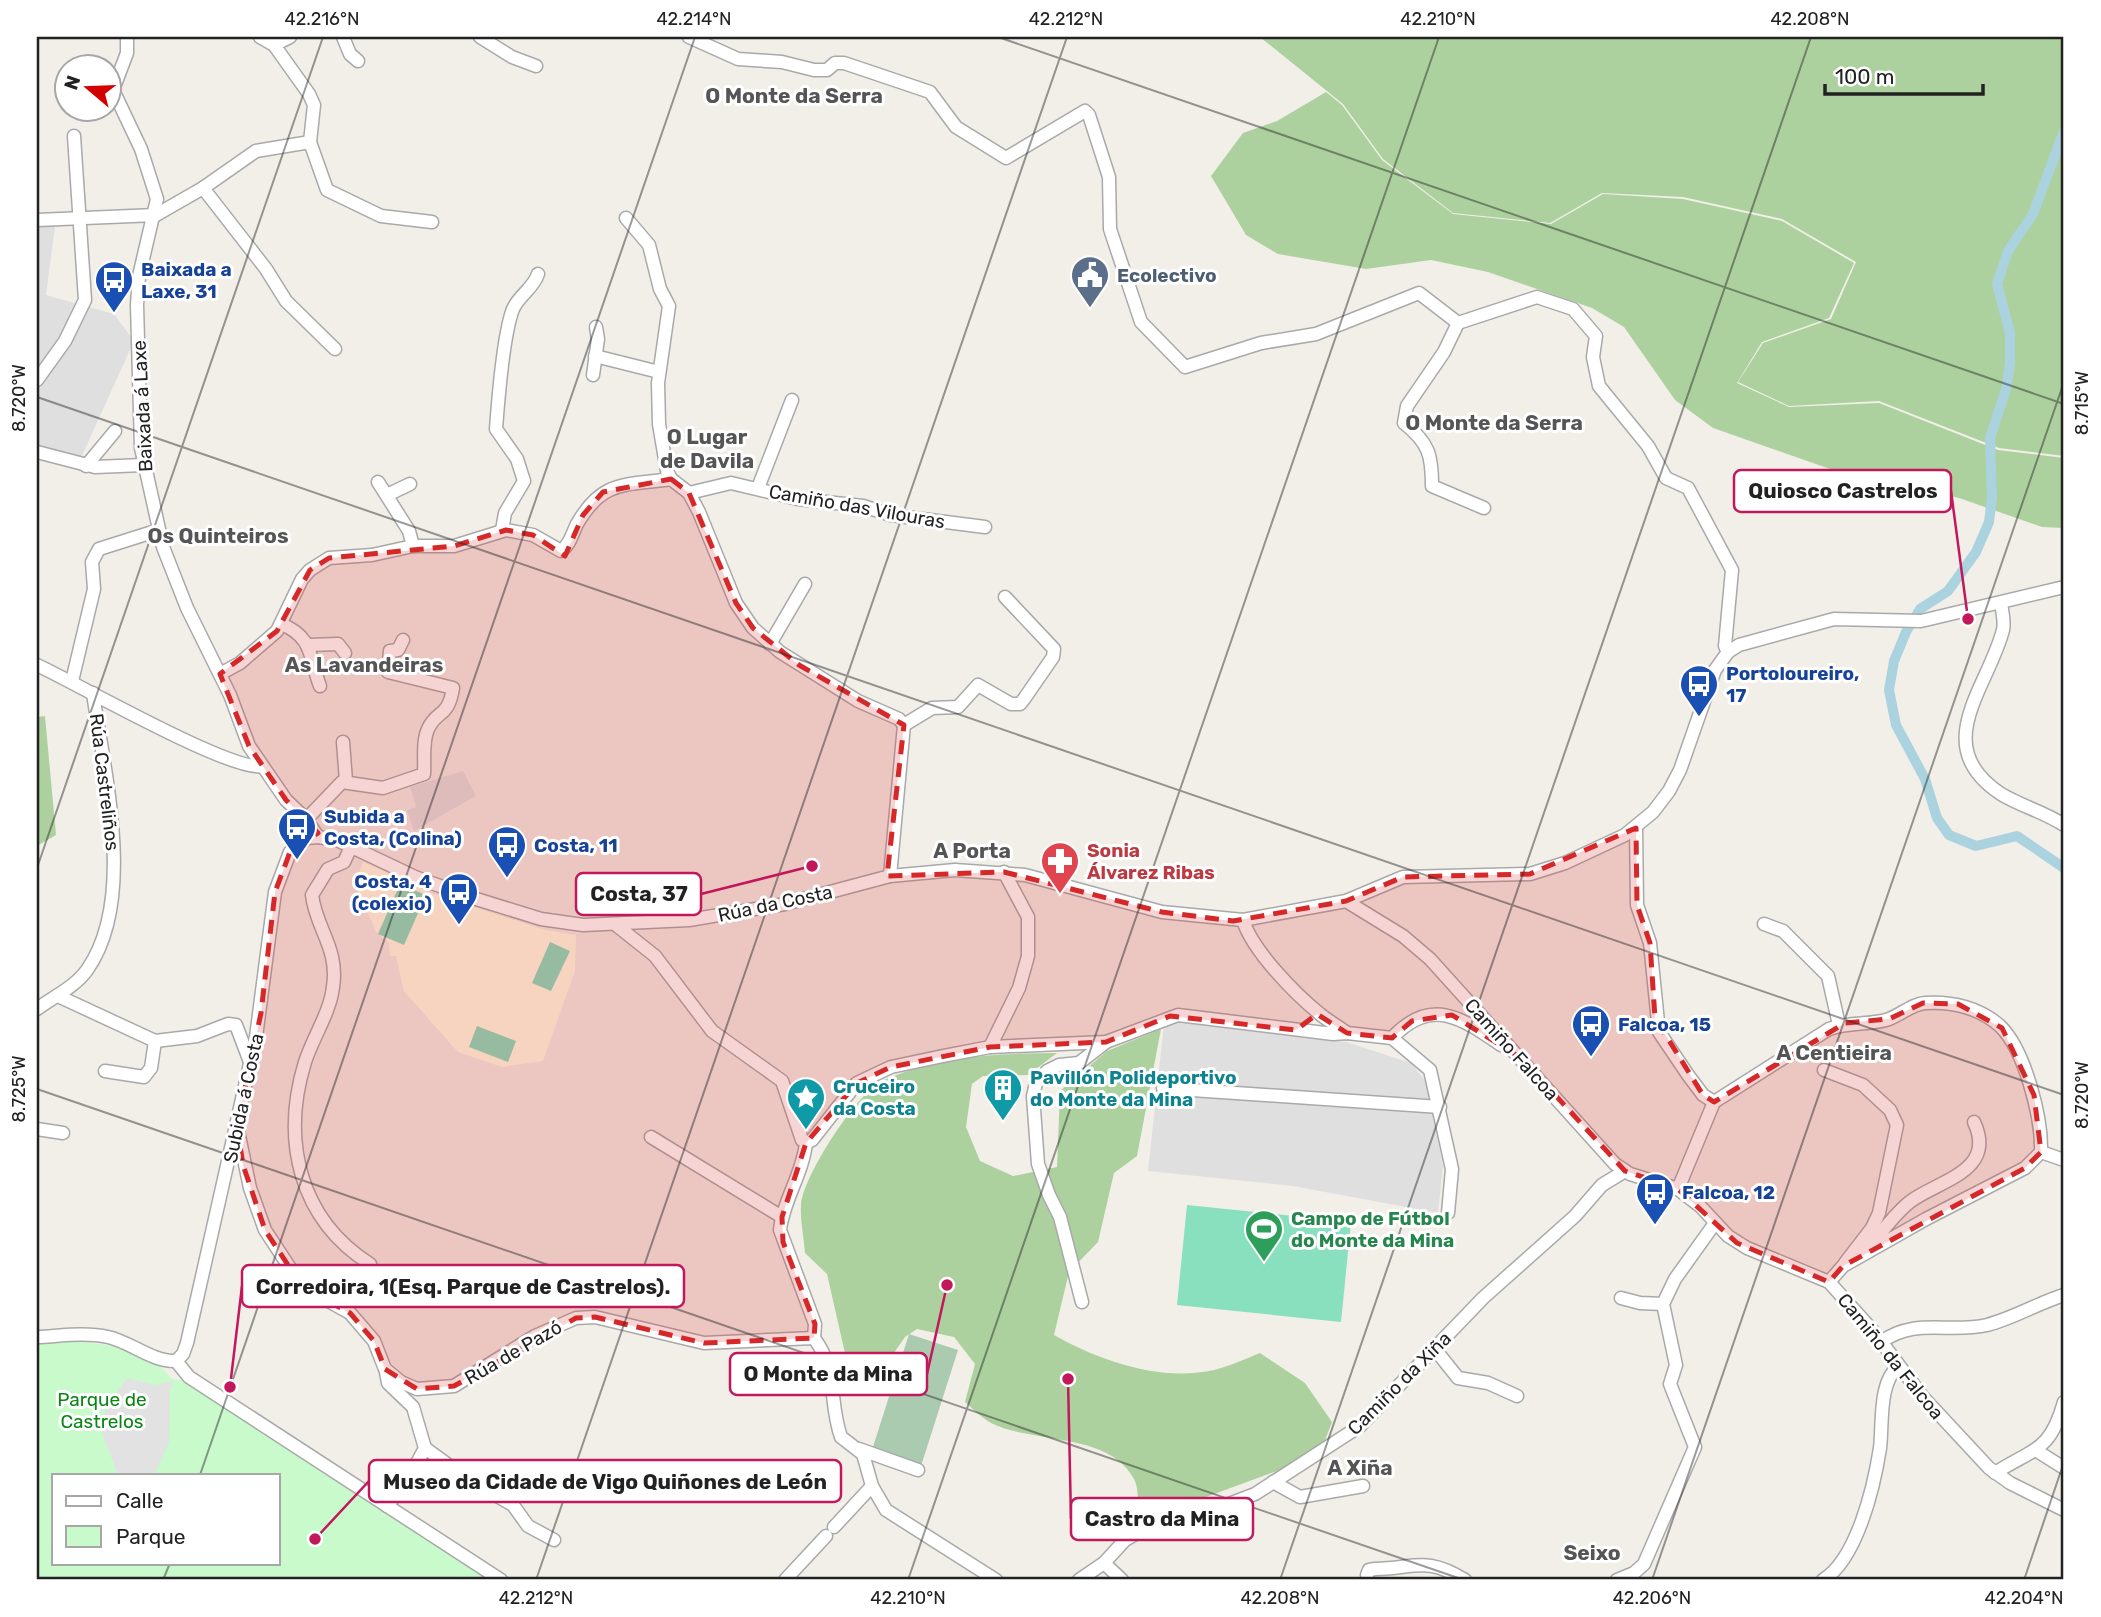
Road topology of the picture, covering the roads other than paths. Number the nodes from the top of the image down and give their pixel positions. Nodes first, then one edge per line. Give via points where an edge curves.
1 (130, 37) edge
2 (260, 37) edge
3 (290, 37) edge
4 (343, 37) edge
5 (481, 37) edge
6 (690, 37) edge
7 (274, 45) junction
8 (358, 61) dead end
9 (537, 66) dead end
10 (74, 136) dead end
11 (310, 142) junction
12 (204, 188) junction
13 (156, 215) junction
14 (80, 218) junction
15 (626, 218) dead end
16 (37, 220) edge
17 (432, 222) dead end
18 (538, 274) dead end
19 (1458, 323) junction
20 (596, 327) dead end
21 (335, 349) dead end
22 (596, 356) junction
23 (659, 372) junction
24 (593, 375) dead end
25 (37, 380) edge
26 (792, 400) dead end
27 (114, 431) dead end
28 (37, 452) edge
29 (143, 465) junction
30 (86, 466) junction
31 (671, 479) junction
32 (378, 482) dead end
33 (410, 484) dead end
34 (758, 488) junction
35 (689, 493) junction
36 (387, 495) junction
37 (1484, 508) dead end
38 (985, 527) dead end
39 (159, 530) junction
40 (502, 530) junction
41 (414, 546) junction
42 (804, 584) dead end
43 (2064, 587) edge
44 (1005, 597) dead end
45 (2001, 603) junction
46 (281, 624) junction
47 (403, 640) dead end
48 (770, 644) junction
49 (309, 645) junction
50 (1728, 652) junction
51 (345, 653) dead end
52 (37, 665) edge
53 (220, 674) junction
54 (72, 681) junction
55 (320, 686) dead end
56 (93, 693) junction
57 (904, 725) junction
58 (343, 742) dead end
59 (262, 766) junction
60 (346, 781) junction
61 (299, 821) junction
62 (2064, 825) edge
63 (1636, 828) junction
64 (313, 838) junction
65 (295, 847) junction
66 (351, 847) junction
67 (1004, 872) junction
68 (890, 876) junction
69 (1346, 901) junction
70 (1243, 920) junction
71 (1764, 924) dead end
72 (616, 925) junction
73 (58, 996) junction
74 (37, 1009) edge
75 (1317, 1018) junction
76 (1839, 1025) junction
77 (1296, 1030) junction
78 (1325, 1033) junction
79 (1347, 1033) junction
80 (1392, 1038) junction
81 (155, 1041) junction
82 (1106, 1042) junction
83 (990, 1047) junction
84 (1521, 1058) junction
85 (250, 1063) junction
86 (1824, 1070) dead end
87 (105, 1071) dead end
88 (1163, 1088) dead end
89 (1714, 1102) junction
90 (1440, 1107) junction
91 (1974, 1122) dead end
92 (237, 1126) junction
93 (37, 1129) edge
94 (63, 1133) dead end
95 (651, 1137) dead end
96 (806, 1143) junction
97 (2041, 1152) junction
98 (2064, 1160) edge
99 (1625, 1171) junction
100 (1678, 1189) junction
101 (1448, 1213) dead end
102 (782, 1217) junction
103 (1715, 1223) junction
104 (1862, 1255) junction
105 (370, 1264) dead end
106 (1843, 1266) junction
107 (1829, 1282) junction
108 (2064, 1295) edge
109 (1622, 1298) dead end
110 (1082, 1302) dead end
111 (1663, 1304) junction
112 (37, 1337) edge
113 (814, 1338) junction
114 (1881, 1342) junction
115 (1434, 1348) junction
116 (176, 1361) junction
117 (1899, 1366) junction
118 (385, 1368) junction
119 (1517, 1396) dead end
120 (2064, 1402) edge
121 (425, 1448) junction
122 (859, 1449) junction
123 (2037, 1451) junction
124 (2064, 1468) edge
125 (918, 1470) dead end
126 (1995, 1473) junction
127 (1273, 1482) junction
128 (872, 1486) junction
129 (1363, 1486) dead end
130 (387, 1506) junction
131 (2064, 1510) edge
132 (554, 1540) dead end
133 (1104, 1563) junction
134 (1367, 1575) dead end
135 (501, 1580) edge
136 (785, 1580) edge
137 (996, 1580) edge
138 (1079, 1580) edge
139 (1122, 1580) edge
140 (1465, 1580) edge
141 (1617, 1580) edge
142 (1823, 1580) edge

1 - 13 street, Baixada á Laxe via 113,90 153,180
2 - 7 street
3 - 7 street
4 - 8 street
5 - 9 street via 512,57
6 - 19 street via 738,59 814,70 844,63 930,92 956,127 1006,158 1079,112 1089,115 1110,177 1110,229 1141,322 1185,367 1261,343 1316,334 1419,293
7 - 11 street via 314,105
10 - 14 street
11 - 12 street via 256,151
11 - 17 street via 324,184 334,196 395,220
12 - 13 street
12 - 21 street via 286,301
13 - 14 street
13 - 29 street, Baixada á Laxe via 137,294
14 - 16 street
14 - 25 street via 85,300 65,341
15 - 23 street via 649,245 669,306
18 - 40 street via 514,308 502,378 496,429 517,459 524,481 505,513
19 - 37 street via 1407,407 1404,423 1425,440 1432,486
19 - 50 street via 1537,297 1573,309 1596,336 1593,357 1599,386 1648,446 1666,478 1688,488 1732,570
20 - 22 street
22 - 23 street
22 - 24 street
23 - 31 street via 659,424
26 - 34 street
27 - 30 street
28 - 30 street
29 - 30 street
29 - 39 street, Baixada á Laxe
31 - 35 street
31 - 40 street via 626,484 603,492 561,551 533,535
32 - 36 street
33 - 36 street
34 - 35 street, Camiño das Vilouras via 722,483
34 - 38 street, Camiño das Vilouras via 891,515
35 - 48 street via 736,603 752,628
36 - 41 street
39 - 53 street, Baixada á Laxe via 187,608
39 - 54 street via 95,553 94,589
40 - 41 street via 454,547
41 - 46 street via 322,561 302,579
42 - 48 street
43 - 45 street
44 - 57 street via 1054,649 1024,699 1012,704 978,685 958,707 932,708
45 - 50 street via 1921,621 1834,619 1763,636
45 - 62 street via 2004,628 1969,708 1965,732 1971,762 2002,794
46 - 49 street
46 - 53 street via 240,663
47 - 60 street via 398,650 390,652 388,672 453,688 447,711 427,732 424,774 383,788
48 - 57 street
49 - 51 street via 338,644
49 - 55 street
50 - 63 street via 1715,670 1675,781
52 - 54 street
53 - 59 street, Baixada á Laxe via 249,746
54 - 56 street
56 - 59 street via 209,751 250,767
56 - 73 street, Rúa Castreliños via 113,822 110,909 100,946 86,972
57 - 68 street
58 - 60 street
59 - 61 street, Baixada á Laxe
60 - 61 street
61 - 64 street, Baixada á Laxe
61 - 65 street
63 - 69 street, Rúa da Costa via 1575,859 1530,874 1403,877
63 - 89 street via 1637,905 1650,943 1659,1032 1703,1095
64 - 65 street, Subida á Costa
64 - 66 street, Rúa da Costa
65 - 85 street, Subida á Costa via 280,876 271,913
66 - 72 street, Rúa da Costa via 415,877 523,914 562,923
66 - 105 street via 344,862 328,869 312,895 332,948 334,978 298,1090 296,1147 304,1190 319,1216 353,1254
67 - 68 street, Rúa da Costa via 955,870
67 - 70 street, Rúa da Costa via 1163,912
67 - 83 street via 1028,917 1028,956 1019,988
68 - 72 street, Rúa da Costa via 785,904 689,920
69 - 70 street, Rúa da Costa
69 - 84 street, Camiño Falcoa via 1403,936 1430,959
70 - 75 street via 1251,939
71 - 76 street via 1783,931 1828,976
72 - 96 street via 655,956 712,1031 782,1081
73 - 74 street, Rúa Castreliños
73 - 81 street
75 - 77 street
75 - 78 street via 1316,1027
75 - 79 street
76 - 89 street
76 - 97 street via 1889,1019 1923,1003 1958,1004 1994,1022 2018,1057 2034,1095
77 - 78 street
77 - 82 street via 1178,1015
78 - 79 street
79 - 80 street
80 - 84 street via 1403,1025 1421,1017 1452,1015
80 - 90 street via 1430,1070
81 - 85 street via 197,1037 233,1024 240,1027
81 - 87 street via 151,1068 144,1077
82 - 83 street
82 - 110 street via 1079,1063 1048,1071 1033,1096 1038,1164 1060,1217
83 - 96 street via 891,1066 866,1077 849,1090 813,1140
84 - 99 street, Camiño Falcoa
85 - 92 street, Subida á Costa
86 - 106 street via 1863,1085 1890,1110 1897,1125 1879,1213
88 - 90 street
89 - 100 street
90 - 101 street via 1452,1169
91 - 104 street via 1980,1144 1968,1168 1912,1200
92 - 116 street, Subida á Costa via 191,1331
92 - 118 street via 246,1176 265,1230 312,1292 350,1313 374,1341
93 - 94 street
95 - 102 street
96 - 102 street
97 - 98 street
97 - 104 street via 2025,1168
99 - 100 street, Camiño Falcoa
99 - 115 street, Camiño da Xiña via 1602,1185 1567,1224
100 - 103 street, Camiño da Falcoa
102 - 113 street via 783,1242 815,1324
103 - 107 street, Camiño da Falcoa via 1746,1248
103 - 111 street
104 - 106 street
106 - 107 street
107 - 114 street, Camiño da Falcoa
108 - 114 street via 1991,1324 1965,1329 1910,1327
109 - 111 street
111 - 141 street via 1676,1365 1670,1384 1695,1447 1644,1564
112 - 116 street via 110,1337
113 - 118 street, Rúa de Pazó via 704,1343 586,1317 550,1328 454,1386 417,1389
113 - 122 street via 831,1369 841,1437
114 - 117 street, Camiño da Falcoa
115 - 119 street via 1458,1378 1488,1383
115 - 127 street, Camiño da Xiña via 1360,1426
116 - 130 street via 189,1377
117 - 126 street, Camiño da Falcoa
117 - 142 street via 1886,1385 1880,1451 1856,1538 1840,1567
118 - 121 street via 388,1383 413,1408
120 - 123 street via 2051,1436
121 - 130 street
121 - 132 street via 513,1505 523,1522
122 - 125 street
122 - 128 street
123 - 124 street
123 - 126 street
126 - 131 street, Camiño da Falcoa
127 - 129 street via 1300,1497
127 - 133 street, Camiño da Xiña via 1255,1494 1192,1518 1137,1533
128 - 136 street
128 - 137 street via 886,1510
130 - 135 street
133 - 138 street, Camiño da Xiña
133 - 139 street
134 - 140 street via 1368,1570 1418,1563

